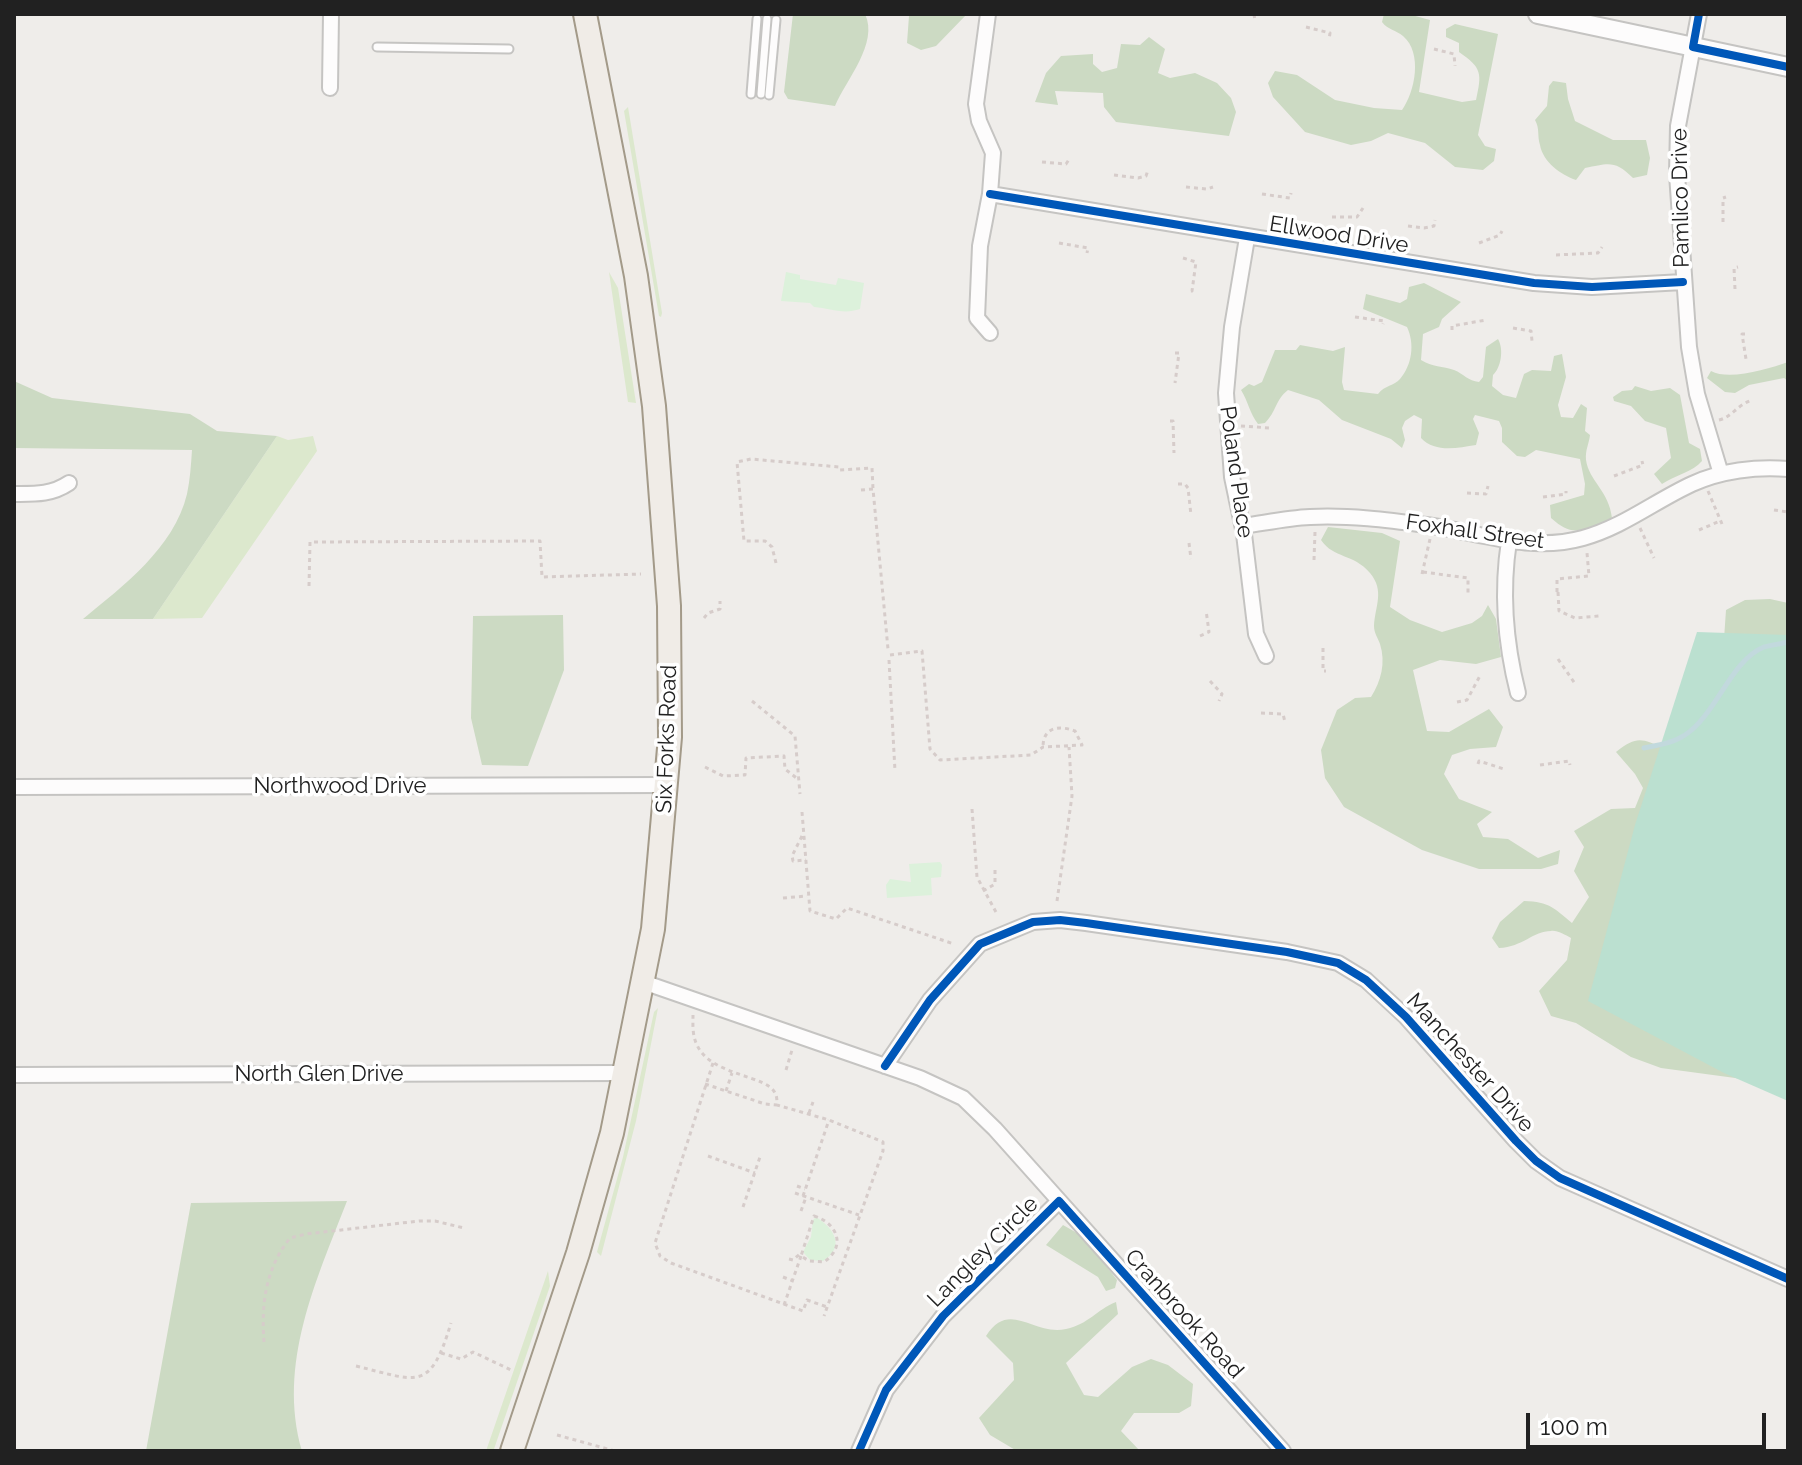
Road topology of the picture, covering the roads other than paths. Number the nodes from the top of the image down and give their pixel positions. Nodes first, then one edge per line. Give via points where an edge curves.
1 (331, 14) edge
2 (585, 14) edge
3 (988, 14) edge
4 (1538, 14) edge
5 (1699, 14) edge
6 (757, 19) dead end
7 (772, 20) dead end
8 (377, 47) dead end
9 (1693, 47) junction
10 (509, 49) dead end
11 (1788, 67) edge
12 (330, 88) dead end
13 (751, 94) dead end
14 (765, 95) dead end
15 (990, 194) junction
16 (1247, 238) junction
17 (1683, 282) junction
18 (990, 333) dead end
19 (1788, 469) edge
20 (1721, 474) junction
21 (69, 483) dead end
22 (14, 494) edge
23 (1243, 526) junction
24 (1509, 541) junction
25 (1266, 656) dead end
26 (1518, 693) dead end
27 (667, 785) junction
28 (14, 787) edge
29 (643, 982) junction
30 (885, 1066) junction
31 (624, 1073) junction
32 (14, 1075) edge
33 (1059, 1201) junction
34 (1788, 1279) edge
35 (512, 1451) edge
36 (859, 1451) edge
37 (1283, 1451) edge

1 - 12 street
2 - 27 main road, Six Forks Road via 636,276 654,406 669,606
3 - 15 street via 976,104 993,153
4 - 9 street
5 - 9 street, Pamlico Drive
6 - 13 lane
7 - 14 lane
8 - 10 lane
9 - 11 street
9 - 17 street, Pamlico Drive via 1677,148
15 - 16 street, Ellwood Drive
15 - 18 street via 980,246 977,318
16 - 17 street, Ellwood Drive via 1534,283 1592,287
16 - 23 street, Poland Place via 1226,393 1232,477
17 - 20 street, Pamlico Drive via 1689,347
19 - 20 street, Foxhall Street
20 - 24 street, Foxhall Street via 1586,537 1548,544
21 - 22 street via 45,494
23 - 24 street, Foxhall Street via 1353,517
23 - 25 street, Poland Place via 1256,634
24 - 26 street via 1503,578 1505,633
27 - 28 street, Northwood Drive
27 - 29 main road, Six Forks Road
29 - 30 street, Cranbrook Road
29 - 31 main road, Six Forks Road
30 - 33 street, Cranbrook Road via 963,1098
30 - 34 street, Manchester Drive via 930,1000 980,944 1033,922 1086,923 1335,962 1366,980 1406,1017 1509,1133 1560,1178
31 - 32 street, North Glen Drive
31 - 35 main road, Six Forks Road via 578,1253
33 - 36 street, Langley Circle via 943,1316 886,1390
33 - 37 street, Cranbrook Road

